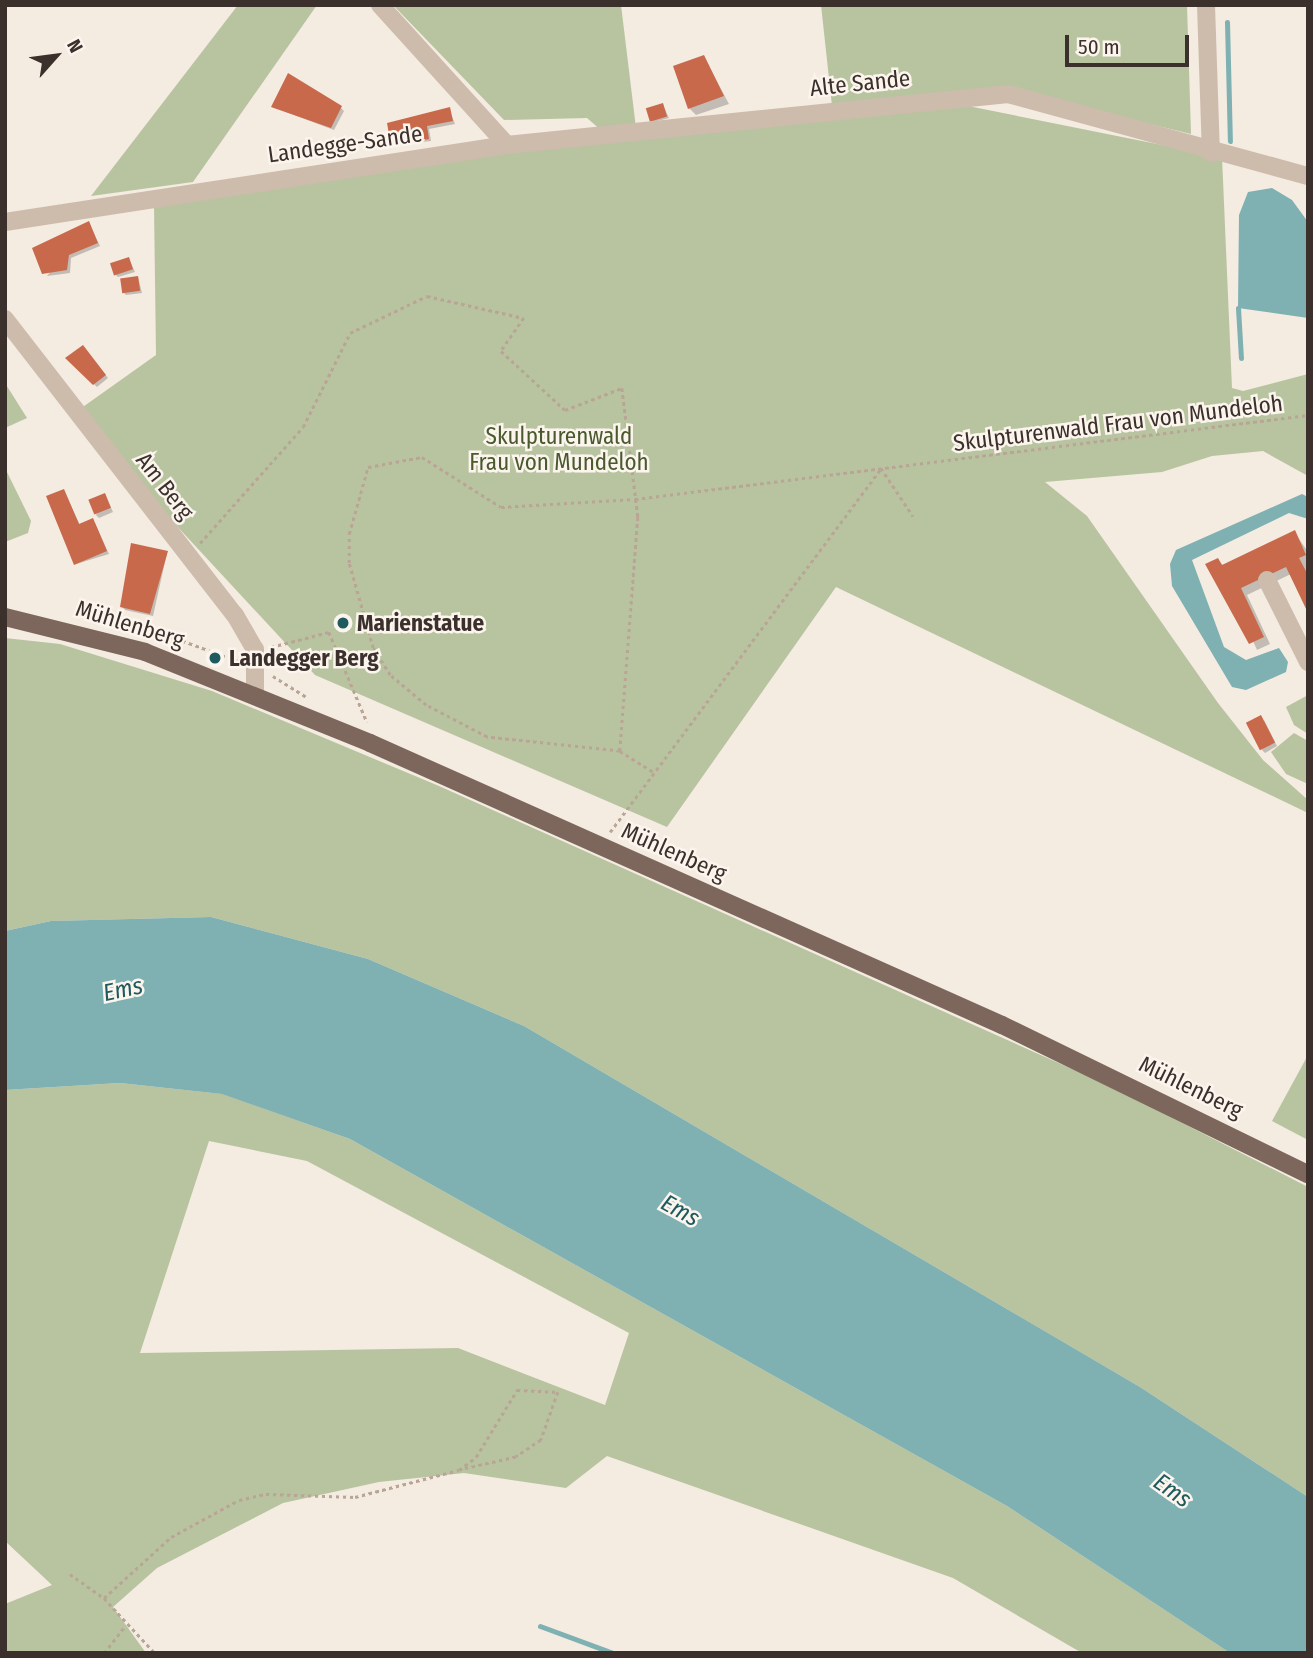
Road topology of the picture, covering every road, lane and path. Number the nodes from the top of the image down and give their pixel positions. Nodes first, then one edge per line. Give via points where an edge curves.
1 (380, 5) edge
2 (1206, 5) edge
3 (507, 145) junction
4 (1211, 153) junction
5 (1308, 176) edge
6 (5, 222) edge
7 (5, 319) edge
8 (1308, 415) edge
9 (881, 468) junction
10 (635, 499) junction
11 (913, 516) dead end
12 (188, 555) junction
13 (1267, 580) dead end
14 (5, 617) edge
15 (156, 631) dead end
16 (276, 646) dead end
17 (1308, 662) edge
18 (259, 669) junction
19 (255, 694) junction
20 (370, 743) junction
21 (620, 751) junction
22 (655, 772) junction
23 (608, 836) dead end
24 (1308, 1174) edge
25 (459, 1470) junction
26 (70, 1574) dead end
27 (104, 1598) junction
28 (125, 1626) junction
29 (104, 1653) edge
30 (155, 1653) edge

1 - 3 street
2 - 4 street
3 - 4 street, Alte Sande via 1008,94
3 - 6 street, Landegge-Sande
4 - 5 street, Alte Sande
7 - 12 street, Am Berg
8 - 9 path, Skulpturenwald Frau von Mundeloh
9 - 10 path, Skulpturenwald Frau von Mundeloh
9 - 11 path
9 - 22 path
10 - 12 path via 622,388 565,410 500,351 524,318 427,296 350,333 303,428
10 - 21 path
10 - 21 path, Skulpturenwald Frau von Mundeloh via 500,507 422,457 369,467 349,534 349,563 373,648 390,675 426,705 488,737
12 - 18 street, Am Berg via 246,633
13 - 17 street
14 - 19 main road, Mühlenberg via 145,652
15 - 18 path
16 - 20 path via 329,632
18 - 19 street, Am Berg
19 - 20 main road, Mühlenberg
20 - 24 main road, Mühlenberg via 1002,1025
21 - 22 path
22 - 23 path
25 - 25 path via 476,1457 517,1390 558,1392 541,1440 516,1457
25 - 27 path via 355,1497 266,1494 239,1500 171,1537
26 - 27 path
27 - 28 path
28 - 29 path
28 - 30 path

